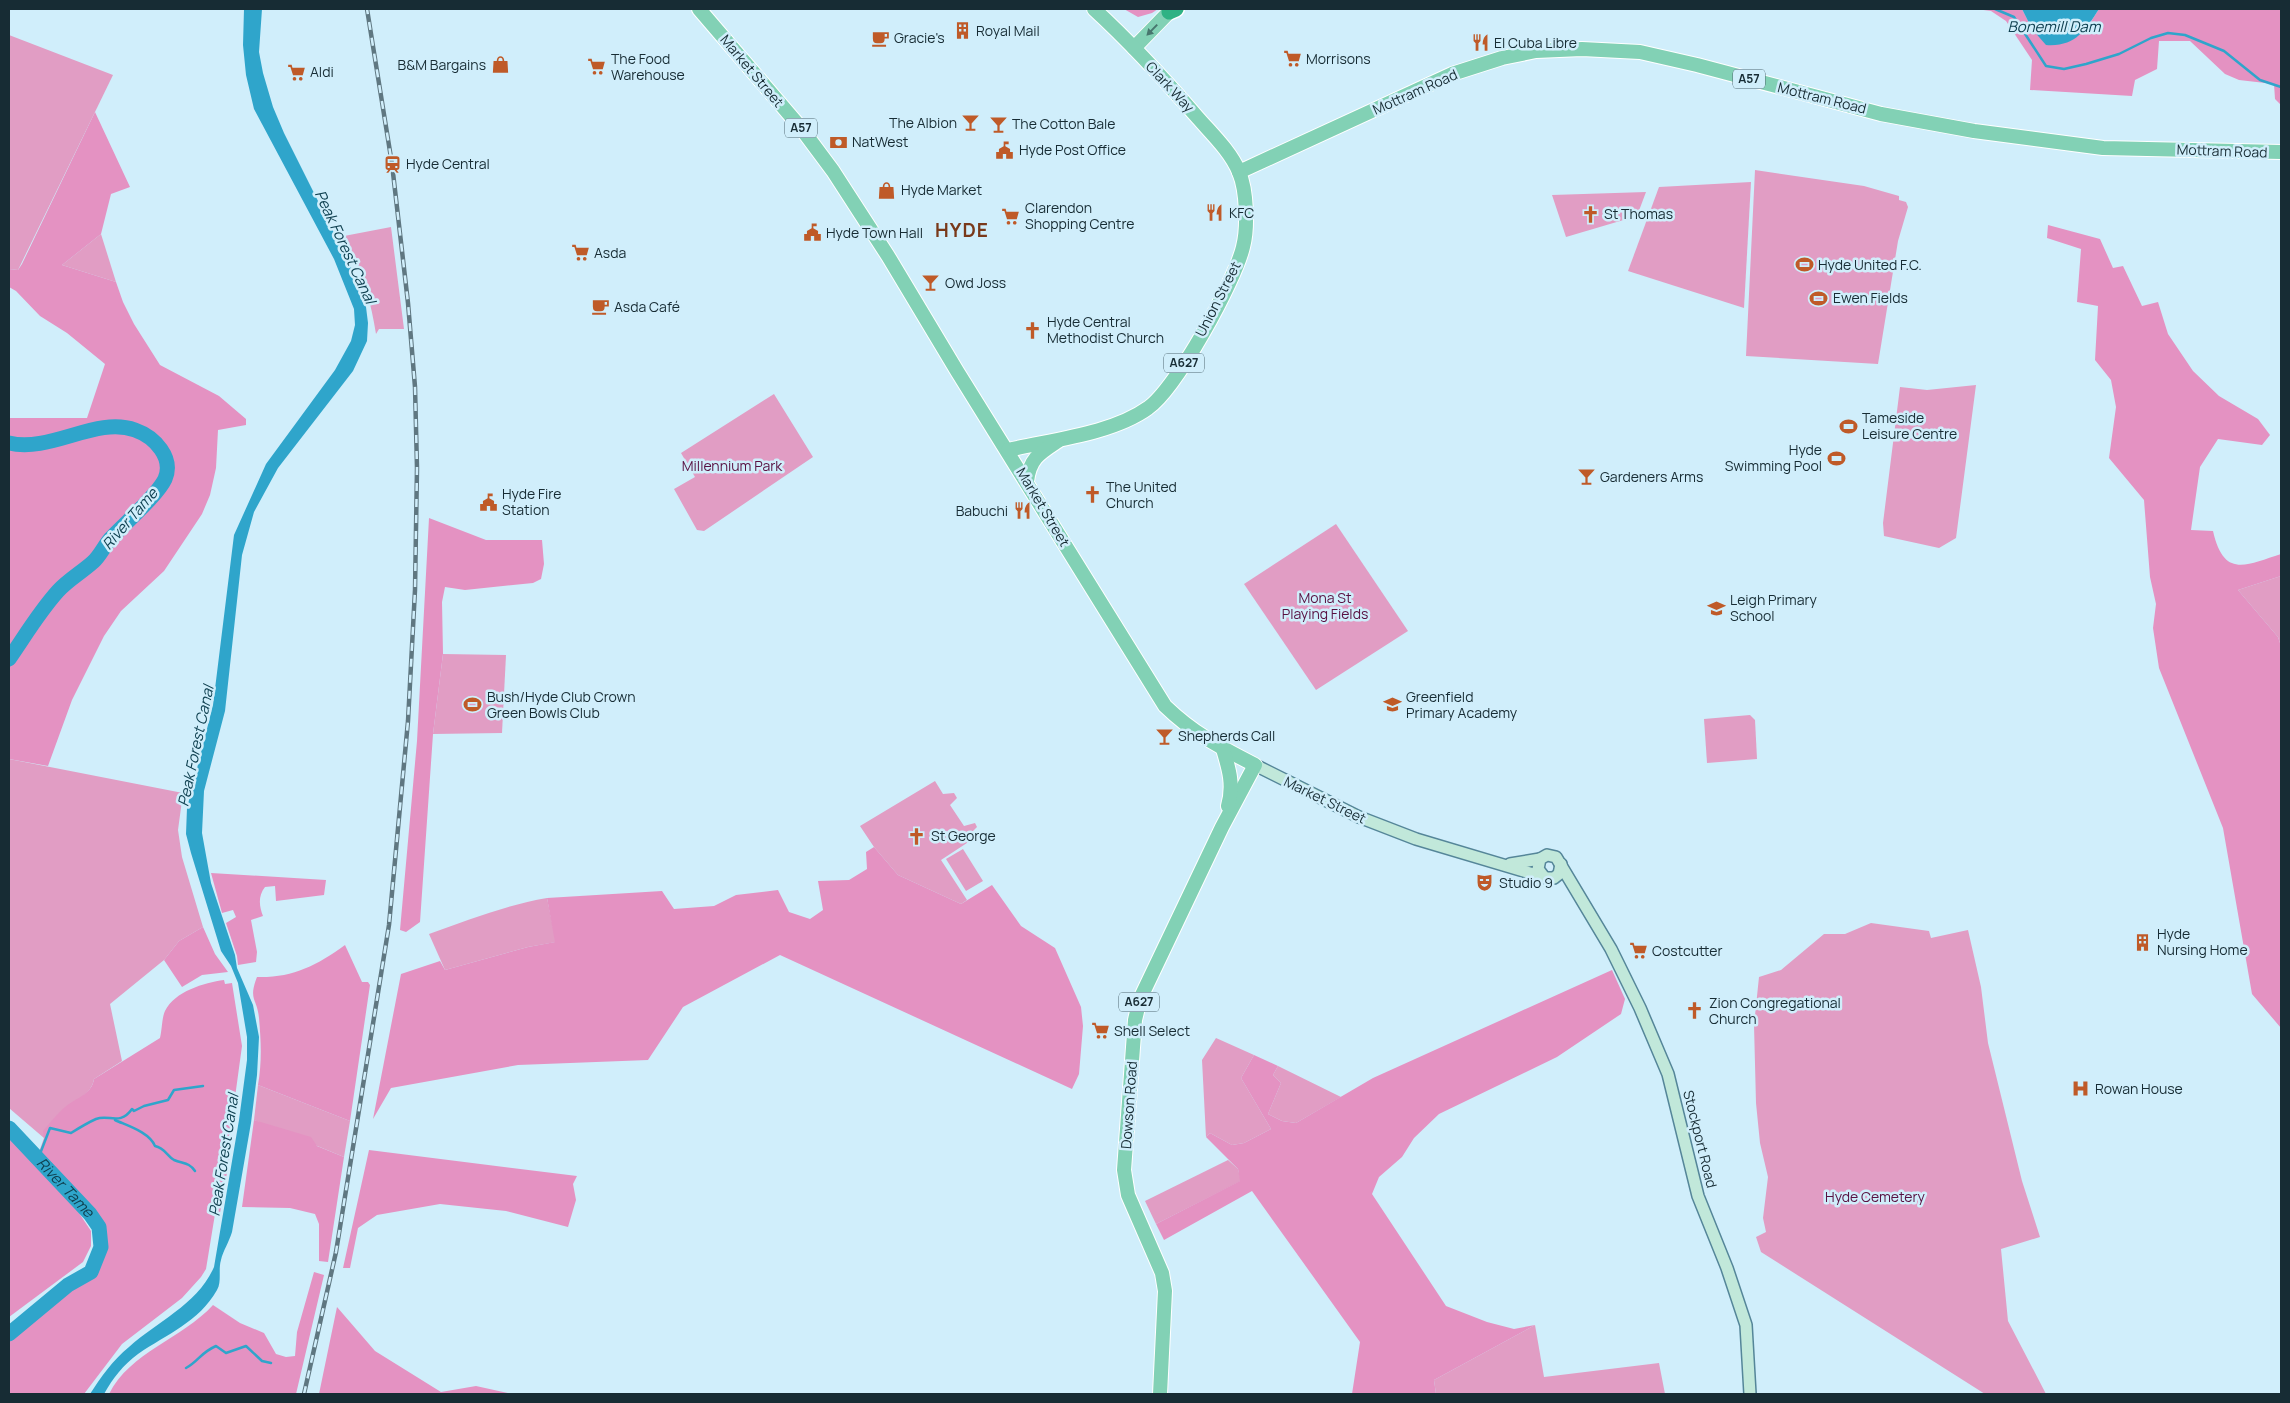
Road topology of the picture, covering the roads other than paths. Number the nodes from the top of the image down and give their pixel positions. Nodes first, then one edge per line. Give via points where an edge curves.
1 (699, 9) edge
2 (1094, 9) edge
3 (1173, 10) edge
4 (1134, 48) junction
5 (2281, 152) edge
6 (1239, 172) junction
7 (1062, 438) junction
8 (1008, 450) junction
9 (1027, 481) junction
10 (1223, 748) junction
11 (1252, 764) junction
12 (1232, 791) junction
13 (1222, 827) junction
14 (1540, 860) junction
15 (1500, 864) junction
16 (1561, 864) junction
17 (1547, 878) junction
18 (1582, 902) junction
19 (1160, 1394) edge
20 (1750, 1394) edge

1 - 8 main road, Market Street / A57 via 801,128 833,171
2 - 4 main road, Clark Way / A627
3 -> 4 main road
4 - 6 main road, Clark Way / A627 via 1218,141
5 - 6 main road, Mottram Road / A57 via 2103,148 1983,133 1881,114 1640,52 1582,49 1536,51 1452,74
6 - 7 main road, Union Street / A627 via 1245,206 1243,246 1220,299 1181,369 1149,408 1127,420
7 - 8 main road, Union Street / A627
7 - 9 main road, Union Street / A627 via 1035,457 1028,469
8 - 9 main road, Market Street
9 - 10 main road, Market Street via 1166,706 1186,726
10 - 11 main road, Market Street
10 - 12 main road, Dowson Road / A627
11 - 12 main road, A627 via 1243,767
11 - 13 main road, Dowson Road / A627
11 - 15 main road, Market Street via 1359,817 1416,839
12 - 13 main road, Dowson Road / A627
13 - 19 main road, Dowson Road / A627 via 1140,999 1134,1020 1124,1170 1128,1195 1162,1273 1165,1291
14 - 15 main road, Market Street
14 - 16 main road via 1553,855
14 - 17 main road via 1538,869
15 - 17 main road, Market Street
16 - 17 main road via 1559,874
16 - 18 main road, Stockport Road
17 - 18 main road, Stockport Road via 1562,885
18 - 20 main road, Stockport Road via 1634,995 1668,1074 1698,1196 1746,1325

